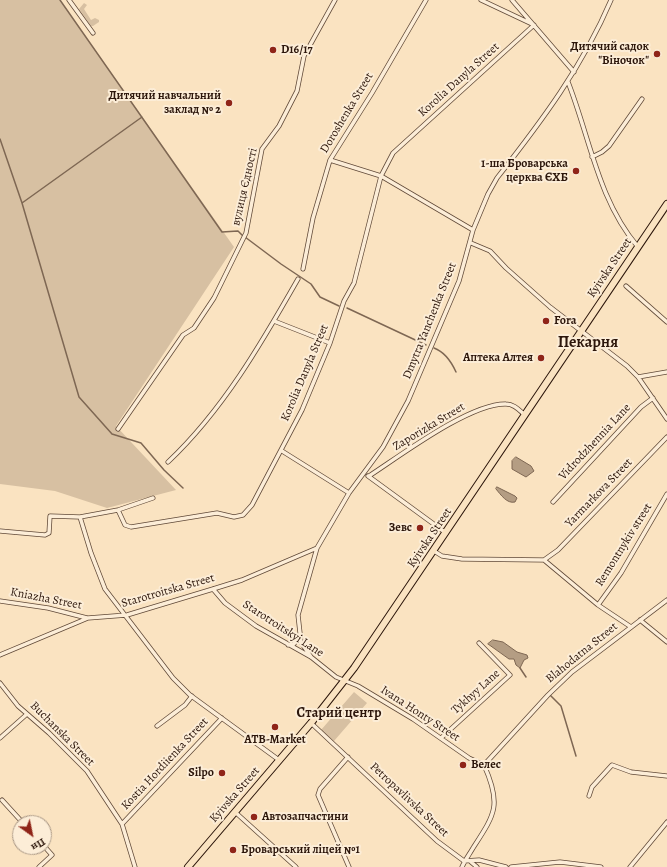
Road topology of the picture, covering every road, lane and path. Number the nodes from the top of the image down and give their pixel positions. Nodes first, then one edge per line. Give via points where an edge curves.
1 (69, 0) edge
2 (335, 0) edge
3 (426, 0) edge
4 (481, 0) edge
5 (512, 0) edge
6 (611, 0) edge
7 (534, 25) junction
8 (93, 33) dead end
9 (574, 72) junction
10 (568, 82) junction
11 (642, 99) dead end
12 (592, 157) junction
13 (330, 160) junction
14 (382, 176) junction
15 (667, 204) edge
16 (473, 230) junction
17 (471, 243) junction
18 (638, 247) junction
19 (303, 269) dead end
20 (298, 279) dead end
21 (626, 286) dead end
22 (274, 321) junction
23 (667, 322) edge
24 (580, 331) junction
25 (330, 343) junction
26 (667, 372) edge
27 (638, 376) junction
28 (653, 398) junction
29 (525, 414) junction
30 (667, 418) edge
31 (118, 429) dead end
32 (667, 437) edge
33 (282, 450) junction
34 (168, 462) dead end
35 (364, 473) junction
36 (369, 476) junction
37 (349, 493) junction
38 (667, 494) edge
39 (152, 498) dead end
40 (553, 502) dead end
41 (118, 510) junction
42 (80, 517) junction
43 (0, 531) edge
44 (446, 533) junction
45 (317, 548) junction
46 (434, 551) junction
47 (544, 560) junction
48 (213, 589) junction
49 (0, 600) edge
50 (667, 600) edge
51 (598, 605) junction
52 (126, 615) junction
53 (88, 618) junction
54 (640, 620) junction
55 (631, 627) junction
56 (300, 633) junction
57 (479, 642) dead end
58 (667, 642) edge
59 (287, 645) junction
60 (0, 655) edge
61 (311, 658) junction
62 (345, 681) junction
63 (0, 683) edge
64 (192, 696) junction
65 (28, 714) junction
66 (222, 718) junction
67 (311, 723) junction
68 (157, 726) dead end
69 (0, 738) edge
70 (441, 738) junction
71 (348, 757) junction
72 (279, 760) junction
73 (484, 765) junction
74 (667, 776) edge
75 (589, 796) dead end
76 (2, 800) dead end
77 (235, 812) junction
78 (16, 815) edge
79 (667, 822) edge
80 (122, 824) junction
81 (52, 855) edge
82 (464, 861) junction
83 (471, 862) junction
84 (39, 867) edge
85 (135, 867) edge
86 (188, 867) edge
87 (296, 867) edge
88 (348, 867) edge
89 (462, 867) edge
90 (477, 867) edge
91 (506, 867) edge
92 (511, 867) edge
93 (601, 867) edge
94 (630, 867) edge

1 - 8 street
2 - 31 street, вулиця Єдності via 304,56 297,91 279,126 262,149 246,233 214,298 194,328 183,334
3 - 13 street, Doroshenka Street
4 - 7 street
5 - 7 street
6 - 9 street, Dmytra Yanchenka Street
7 - 9 street
7 - 14 street, Korolia Danyla Street via 397,149
9 - 10 street, Dmytra Yanchenka Street
10 - 12 street
10 - 16 street, Dmytra Yanchenka Street via 497,178
11 - 12 street via 609,146
12 - 18 street via 606,196 629,237
13 - 14 street
13 - 19 street, Doroshenka Street via 313,218
14 - 16 street
14 - 25 street, Korolia Danyla Street via 354,283 344,301
15 - 18 main road, Kyivska Street
16 - 17 street, Dmytra Yanchenka Street
17 - 24 street via 490,251 506,268
17 - 35 street, Dmytra Yanchenka Street via 459,281 408,400 383,447
18 - 24 main road, Kyivska Street
20 - 22 street
21 - 23 street
22 - 25 street
22 - 34 street via 212,415
24 - 27 street
24 - 29 main road, Kyivska Street
25 - 33 street, Korolia Danyla Street
26 - 27 street
27 - 28 street
28 - 30 street
28 - 40 street, Vidrodzhennia Lane via 641,407
29 - 36 street, Zaporizka Street via 507,404 484,408 462,417
29 - 44 main road, Kyivska Street
32 - 47 street, Yarmarkova Street via 558,550
33 - 37 street
33 - 41 street, Korolia Danyla Street via 252,505 243,515 234,517 217,514 131,527 124,525
35 - 36 street
35 - 37 street, Dmytra Yanchenka Street
36 - 44 street
37 - 45 street, Dmytra Yanchenka Street
38 - 51 street, Remontnykiv street via 624,567
39 - 41 street
41 - 42 street
42 - 43 street via 50,516 49,533 45,535
42 - 52 street via 90,554 105,589
44 - 46 main road, Kyivska Street
45 - 48 street, Starotroitska Street via 249,577
45 - 56 street, Dmytra Yanchenka Street via 298,615
46 - 47 street via 442,556 462,559
46 - 62 main road, Kyivska Street
47 - 51 street
48 - 52 street, Starotroitska Street
48 - 59 street, Starotroitskyi Lane via 238,613
49 - 53 street, Kniazha Street
50 - 54 street, Blahodatna Street
51 - 55 street
52 - 53 street, Starotroitska Street
52 - 64 street via 173,678
53 - 60 street, Starotroitska Street
54 - 55 street, Blahodatna Street
54 - 58 street
55 - 73 street, Blahodatna Street via 551,691
56 - 59 street via 296,642
56 - 61 street, Dmytra Yanchenka Street via 301,642
57 - 70 street, Tykhyy Lane via 510,675
59 - 61 street, Starotroitskyi Lane
61 - 62 street, Starotroitskyi Lane
62 - 67 main road, Kyivska Street
62 - 70 street, Ivana Honty Street via 358,686
63 - 65 street, Buchanska Street via 18,706
64 - 66 street
64 - 68 street via 185,705
65 - 69 street
65 - 80 street, Buchanska Street via 87,771
66 - 72 street
66 - 80 street, Kostia Hordiienka Street
67 - 71 street, Petropavlivska Street
67 - 72 main road, Kyivska Street
70 - 73 street, Ivana Honty Street via 469,758
71 - 82 street, Petropavlivska Street via 437,841
71 - 88 street via 320,789 318,795
72 - 77 main road, Kyivska Street
73 - 82 street via 495,796 494,810
74 - 75 street via 632,772 612,765 592,787
76 - 78 street
77 - 86 main road, Kyivska Street
77 - 87 street
79 - 94 street
80 - 85 street, Buchanska Street
81 - 84 street
82 - 83 street, Petropavlivska Street
82 - 89 street
83 - 90 street
83 - 91 street, Petropavlivska Street via 479,860
92 - 93 street via 560,862

